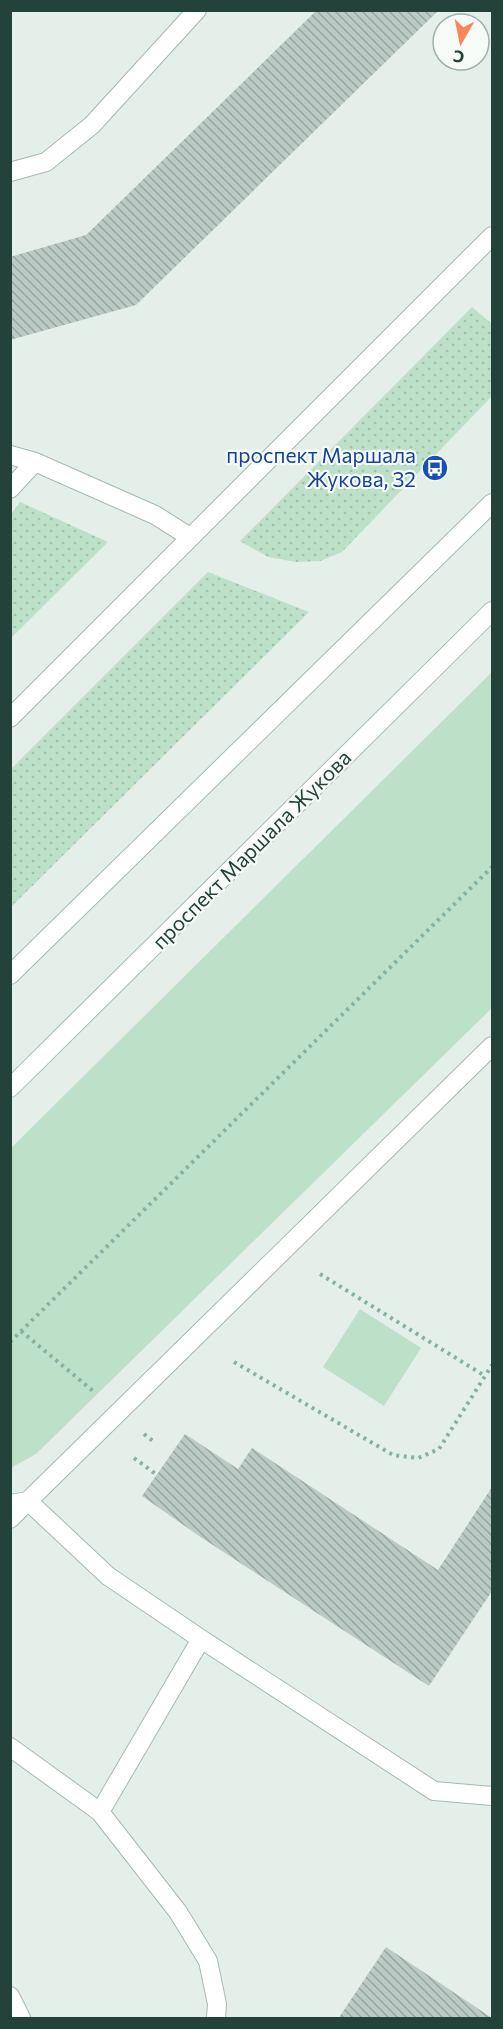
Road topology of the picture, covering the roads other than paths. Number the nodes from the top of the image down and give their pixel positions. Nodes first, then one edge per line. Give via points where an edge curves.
1 (197, 10) edge
2 (10, 172) edge
3 (492, 236) edge
4 (10, 455) edge
5 (35, 462) junction
6 (10, 489) edge
7 (492, 503) edge
8 (190, 537) junction
9 (492, 611) edge
10 (10, 718) edge
11 (10, 975) edge
12 (492, 1046) edge
13 (10, 1088) edge
14 (19, 1502) edge
15 (10, 1519) edge
16 (201, 1639) junction
17 (13, 1753) edge
18 (492, 1796) edge
19 (100, 1812) junction
20 (10, 1996) edge
21 (21, 2019) edge
22 (216, 2019) edge

1 - 2 main road via 92,125 46,162
3 - 8 main road
4 - 5 main road
5 - 6 main road
5 - 8 main road via 155,515
7 - 11 main road
8 - 10 main road
9 - 13 main road, проспект Маршала Жукова
12 - 14 main road
14 - 15 main road
14 - 16 main road via 108,1576
16 - 18 main road via 434,1791
16 - 19 main road
17 - 19 main road
19 - 22 main road via 178,1912 208,1961 217,2004
20 - 21 main road

